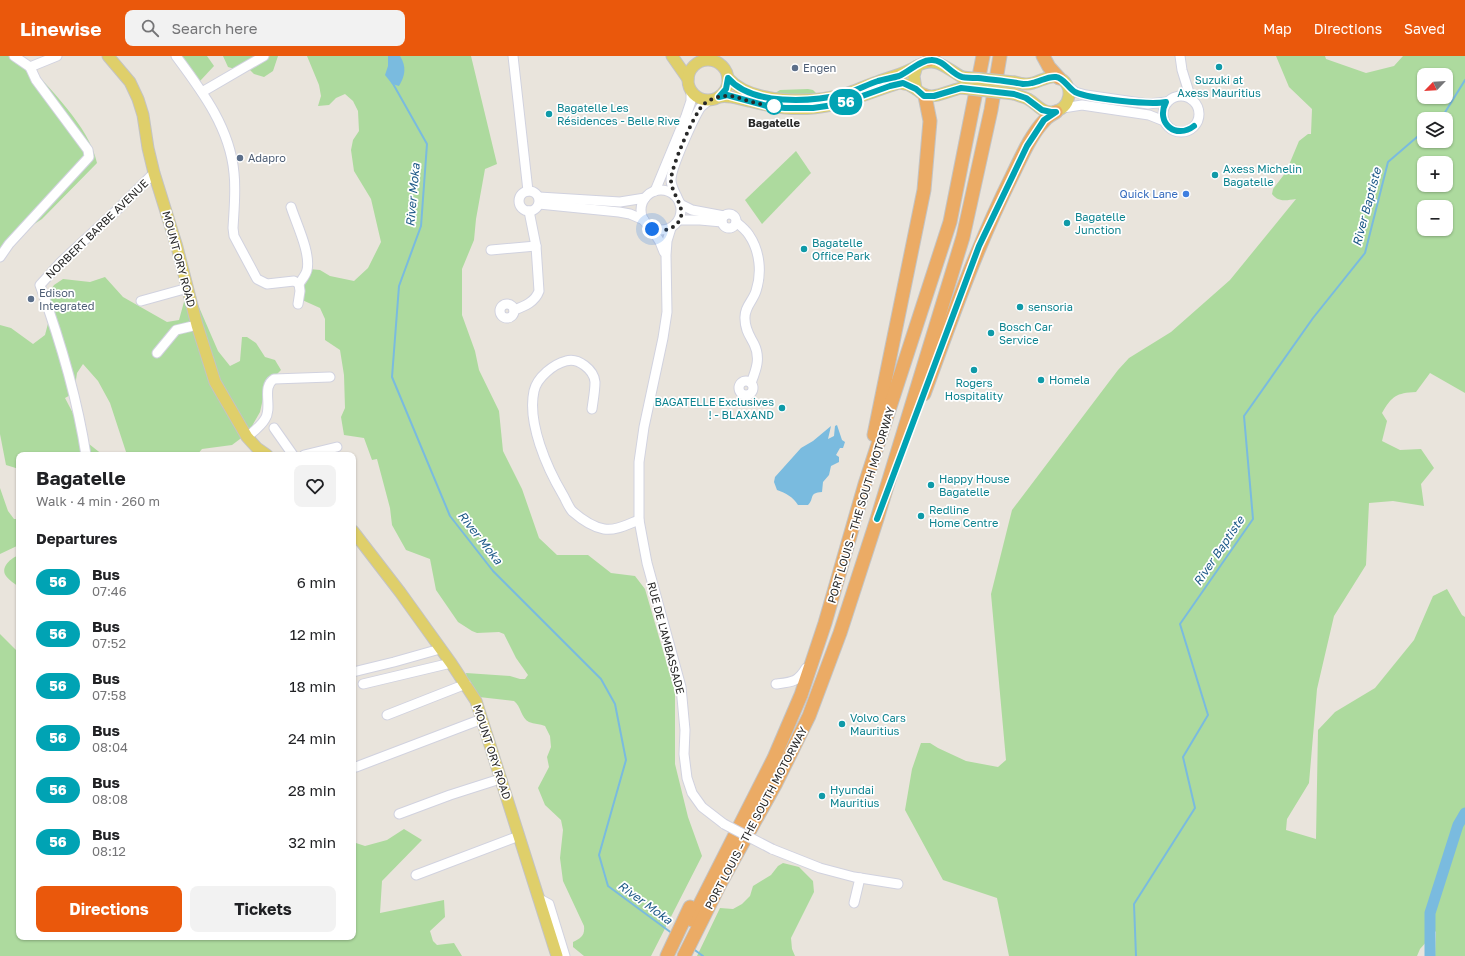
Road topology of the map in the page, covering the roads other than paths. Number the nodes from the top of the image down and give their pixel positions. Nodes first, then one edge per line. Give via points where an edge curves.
1 (14, 56) edge
2 (57, 56) edge
3 (108, 56) edge
4 (176, 56) edge
5 (264, 56) edge
6 (513, 56) edge
7 (672, 56) edge
8 (678, 56) edge
9 (984, 56) edge
10 (1000, 56) edge
11 (1043, 56) edge
12 (1180, 56) edge
13 (931, 58) edge
14 (700, 62) junction
15 (917, 66) junction
16 (30, 67) junction
17 (1182, 70) junction
18 (728, 78) junction
19 (961, 82) junction
20 (1064, 82) junction
21 (690, 84) junction
22 (202, 92) junction
23 (920, 92) junction
24 (1175, 96) junction
25 (714, 98) junction
26 (1191, 98) junction
27 (1166, 102) junction
28 (1060, 110) junction
29 (1164, 121) junction
30 (154, 172) junction
31 (528, 191) junction
32 (656, 191) junction
33 (645, 198) junction
34 (539, 200) junction
35 (679, 201) junction
36 (291, 207) dead end
37 (529, 211) junction
38 (723, 219) junction
39 (644, 220) junction
40 (679, 220) junction
41 (671, 228) junction
42 (652, 229) junction
43 (536, 246) junction
44 (491, 250) dead end
45 (666, 255) junction
46 (0, 257) edge
47 (299, 284) junction
48 (188, 288) junction
49 (141, 301) dead end
50 (298, 304) dead end
51 (514, 310) dead end
52 (197, 324) junction
53 (157, 353) dead end
54 (330, 377) dead end
55 (751, 383) dead end
56 (592, 409) dead end
57 (274, 428) dead end
58 (247, 437) junction
59 (337, 447) dead end
60 (85, 452) edge
61 (263, 452) edge
62 (291, 452) edge
63 (316, 452) edge
64 (865, 484) junction
65 (877, 519) junction
66 (639, 520) junction
67 (356, 536) edge
68 (825, 623) junction
69 (440, 649) junction
70 (451, 663) junction
71 (356, 671) edge
72 (363, 684) dead end
73 (466, 684) junction
74 (776, 684) dead end
75 (386, 715) dead end
76 (482, 719) junction
77 (356, 768) dead end
78 (500, 779) junction
79 (399, 814) dead end
80 (519, 836) junction
81 (416, 875) dead end
82 (860, 878) junction
83 (718, 879) junction
84 (898, 884) dead end
85 (538, 898) junction
86 (854, 903) dead end
87 (557, 956) edge
88 (565, 956) edge
89 (667, 956) edge
90 (675, 956) edge
91 (684, 956) edge
92 (692, 956) edge

1 - 16 street
2 - 16 street
3 - 30 main road, MOUNT ORY ROAD via 130,82 138,99 144,115
4 - 22 street
5 - 22 street
6 - 31 street
7 - 21 main road
8 - 14 main road
9 - 64 highway, PORT LOUIS – THE SOUTH MOTORWAY via 950,222
10 - 65 highway, PORT LOUIS – THE SOUTH MOTORWAY via 963,237
11 - 20 highway via 1049,67
12 - 17 street
13 - 15 main road
13 - 19 main road via 941,62
14 - 18 main road via 720,64
14 - 21 main road via 692,69
15 - 18 main road via 897,76 845,94 809,99 788,100 753,94 740,89
15 - 23 main road via 914,76
16 - 46 street via 36,80 88,150 90,157 9,244
17 - 24 street
17 - 26 street
18 - 25 main road via 726,89
19 - 20 main road, bridge via 1023,84 1050,77
19 - 23 main road via 934,96
19 - 28 main road, bridge via 1026,98 1042,110
20 - 27 street via 1075,92 1086,95 1148,104
20 - 28 main road via 1070,95
21 - 25 main road via 699,98
21 - 32 street via 690,101 686,116
22 - 47 street via 227,138 231,155 234,173 234,236 257,279 267,284 294,281
23 - 25 main road via 899,83 840,104 797,109 767,106 727,95
23 - 64 highway via 930,121 924,190
24 - 26 street
24 - 27 street
25 - 35 street via 700,108 672,172 672,187
26 - 29 street via 1197,107 1198,116 1194,126 1188,130 1178,131 1168,127
27 - 29 street via 1163,111
28 - 29 street via 1082,105 1149,115
28 - 65 highway via 1044,120 1027,146 979,246
30 - 48 main road, MOUNT ORY ROAD
30 - 60 street, NORBERT BARBE AVENUE via 40,285 60,346
31 - 34 street via 534,192
31 - 37 street via 522,194 520,200 523,208
32 - 33 street
32 - 35 street via 667,191
33 - 34 street via 620,202
33 - 39 street via 641,209
34 - 37 street via 535,209
34 - 39 street via 630,214
35 - 38 street via 692,210
35 - 40 street via 682,210
36 - 47 street via 308,262 307,272
37 - 43 street
38 - 40 street
38 - 55 street via 728,214 733,214 736,222 749,234 759,261 756,292 747,306 744,318 748,335 758,356 757,369
39 - 42 street
40 - 41 street
41 - 42 street
41 - 45 street, RUE DE L'AMBASSADE via 666,241
42 - 45 street
43 - 44 street
43 - 51 street via 539,291 531,302
45 - 66 street, RUE DE L'AMBASSADE via 667,312 639,462
47 - 50 street
48 - 49 street
48 - 52 main road, MOUNT ORY ROAD
52 - 53 street via 176,330
52 - 58 main road, MOUNT ORY ROAD via 215,382
54 - 58 street via 274,378 268,389 266,419
56 - 66 street via 595,381 590,369 582,363 568,360 548,371 534,391 533,411 540,448 557,486 572,510 588,522 604,529 618,528
57 - 62 street
58 - 61 main road, MOUNT ORY ROAD
59 - 63 street
64 - 68 highway, PORT LOUIS – THE SOUTH MOTORWAY
65 - 83 highway, PORT LOUIS – THE SOUTH MOTORWAY via 840,633 809,716 776,783
66 - 82 street, RUE DE L'AMBASSADE, bridge via 647,563 681,687 685,730 684,754 692,793 702,807 724,824 772,849 820,868
67 - 69 main road, MOUNT ORY ROAD
68 - 74 street via 800,677 791,682
68 - 83 highway, PORT LOUIS – THE SOUTH MOTORWAY via 801,695
69 - 70 main road, MOUNT ORY ROAD
69 - 71 street
70 - 72 street
70 - 73 main road, MOUNT ORY ROAD
73 - 75 street
73 - 76 main road, MOUNT ORY ROAD via 476,701
76 - 77 street
76 - 78 main road, MOUNT ORY ROAD
78 - 79 street
78 - 80 main road, MOUNT ORY ROAD
80 - 81 street
80 - 85 main road, MOUNT ORY ROAD
82 - 84 street, RUE DE L'AMBASSADE
82 - 86 street
83 - 89 highway
83 - 90 highway, PORT LOUIS – THE SOUTH MOTORWAY
83 - 91 highway, PORT LOUIS – THE SOUTH MOTORWAY
83 - 92 highway
85 - 87 main road, MOUNT ORY ROAD
85 - 88 street via 549,904

